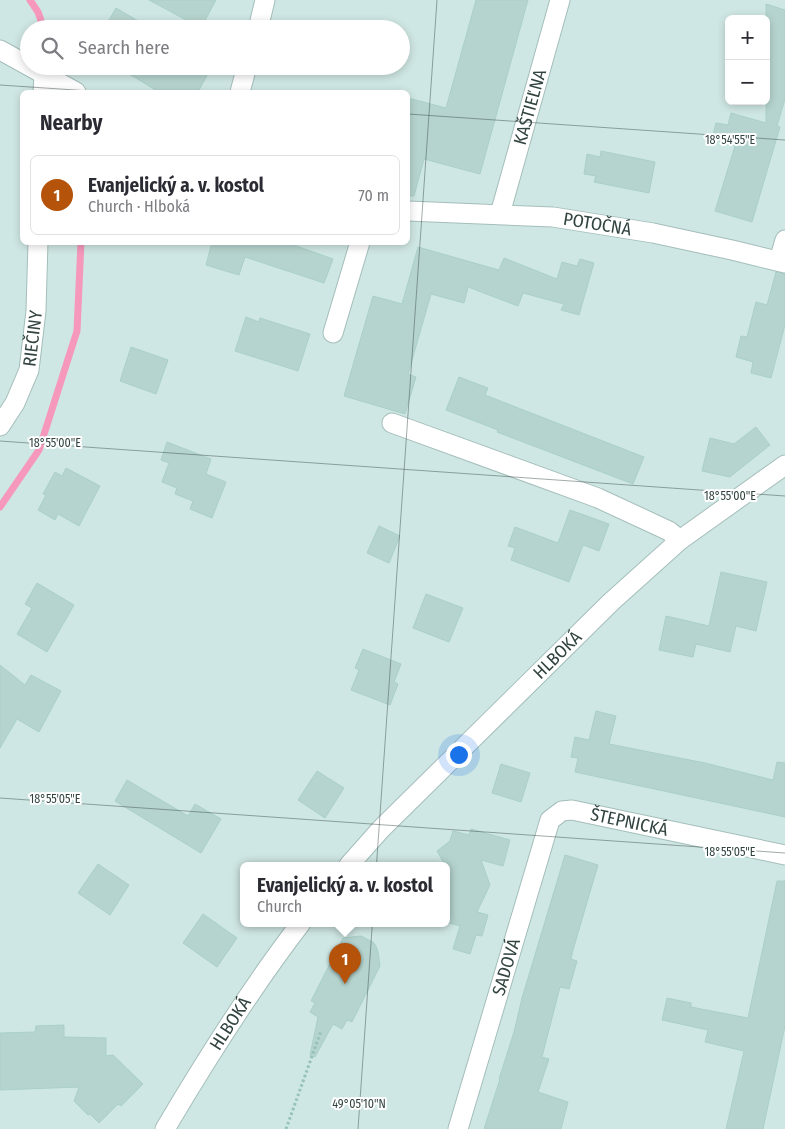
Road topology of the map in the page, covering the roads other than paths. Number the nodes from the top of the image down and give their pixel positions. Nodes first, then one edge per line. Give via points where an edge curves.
1 (265, 0) edge
2 (560, 0) edge
3 (260, 20) edge
4 (0, 50) edge
5 (20, 65) edge
6 (32, 75) edge
7 (245, 75) edge
8 (44, 84) edge
9 (68, 90) edge
10 (241, 90) edge
11 (410, 211) edge
12 (500, 214) junction
13 (785, 240) edge
14 (38, 245) edge
15 (359, 245) edge
16 (782, 262) edge
17 (334, 334) dead end
18 (392, 423) dead end
19 (0, 426) edge
20 (785, 465) edge
21 (680, 540) junction
22 (562, 811) joint
23 (785, 855) edge
24 (352, 862) edge
25 (298, 927) edge
26 (165, 1129) edge
27 (458, 1129) edge

1 - 3 street
2 - 12 street, KAŠTIEĽNA
4 - 5 street
6 - 8 street
7 - 10 street
8 - 9 street
11 - 12 street, POTOČNÁ
12 - 16 street, POTOČNÁ via 552,217 635,230
13 - 16 street
14 - 19 street, RIEČINY via 30,370 16,403
15 - 17 street
18 - 21 street via 598,498 669,531
20 - 21 street, HLBOKÁ
21 - 24 street, HLBOKÁ via 495,715
22 - 23 street, ŠTEPNICKÁ via 572,810
22 - 27 street, SADOVÁ via 550,820
25 - 26 street, HLBOKÁ via 206,1060

